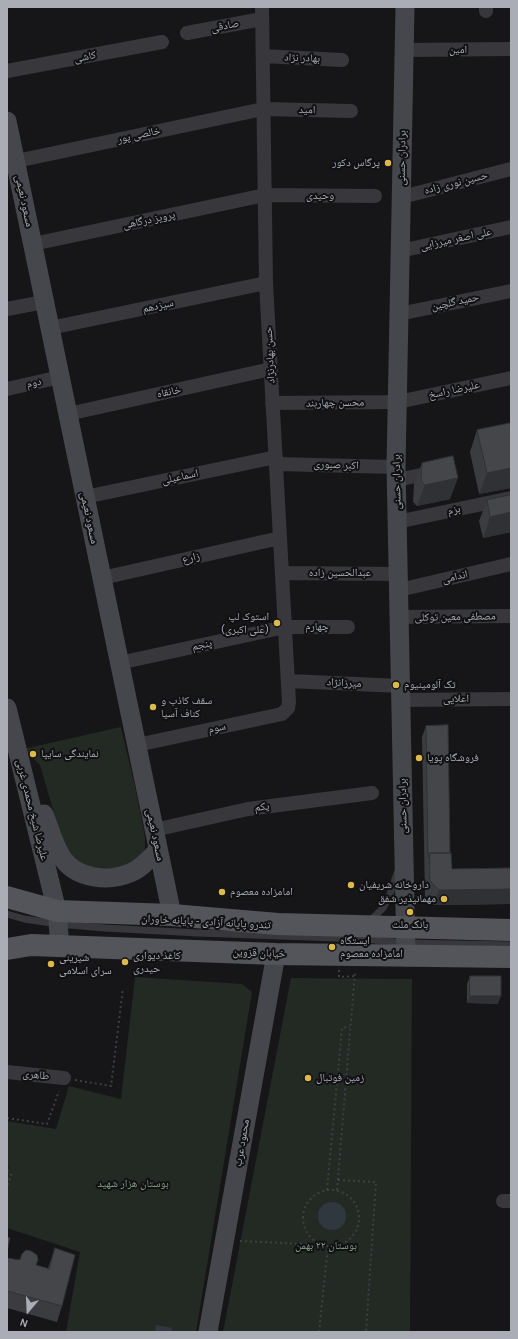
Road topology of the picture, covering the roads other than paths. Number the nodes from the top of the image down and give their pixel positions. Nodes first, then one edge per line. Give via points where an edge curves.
1 (399, 7) edge
2 (405, 7) edge
3 (262, 13) edge
4 (187, 33) dead end
5 (162, 42) dead end
6 (404, 50) junction
7 (511, 50) edge
8 (263, 56) junction
9 (342, 60) dead end
10 (7, 71) edge
11 (263, 109) junction
12 (351, 110) dead end
13 (7, 121) edge
14 (11, 162) edge
15 (511, 170) edge
16 (265, 196) junction
17 (375, 196) dead end
18 (402, 198) junction
19 (511, 227) edge
20 (33, 244) junction
21 (400, 251) junction
22 (266, 283) junction
23 (511, 290) edge
24 (44, 302) junction
25 (7, 309) edge
26 (399, 314) junction
27 (50, 328) junction
28 (271, 370) junction
29 (60, 377) junction
30 (511, 378) edge
31 (7, 389) edge
32 (395, 402) junction
33 (272, 403) junction
34 (68, 414) junction
35 (276, 460) junction
36 (444, 470) edge
37 (396, 471) junction
38 (85, 497) junction
39 (511, 498) edge
40 (397, 522) junction
41 (280, 538) junction
42 (511, 564) edge
43 (282, 573) junction
44 (102, 578) junction
45 (398, 579) junction
46 (511, 616) edge
47 (399, 617) junction
48 (285, 627) junction
49 (348, 627) dead end
50 (120, 663) junction
51 (288, 681) junction
52 (400, 691) junction
53 (511, 699) edge
54 (289, 702) joint
55 (7, 708) edge
56 (137, 745) junction
57 (17, 748) junction
58 (372, 793) dead end
59 (154, 830) junction
60 (158, 850) junction
61 (7, 897) edge
62 (7, 914) edge
63 (172, 915) junction
64 (58, 918) junction
65 (364, 927) junction
66 (511, 930) edge
67 (405, 942) junction
68 (511, 945) edge
69 (60, 946) junction
70 (7, 949) edge
71 (276, 954) junction
72 (511, 957) edge
73 (7, 1072) edge
74 (64, 1078) road end
75 (208, 1332) edge

1 - 32 lane
2 - 6 main road, برادران حسنی
3 - 4 street, صادقی
3 - 8 street, حسن بهادرنژاد
5 - 10 street, کاشی
6 - 7 street, امین
6 - 18 main road, برادران حسنی
8 - 9 street, بهادر نژاد
8 - 11 street, حسن بهادرنژاد
11 - 12 street, امید
11 - 14 street, خالصی پور
11 - 16 street, حسن بهادرنژاد
13 - 14 main road, مسعود نعیمی
14 - 20 main road, مسعود نعیمی
15 - 18 street, حسین نوری زاده
16 - 17 street, وحیدی
16 - 20 street, پرویز درگاهی
16 - 22 street, حسن بهادرنژاد
18 - 21 main road, برادران حسنی
19 - 21 street, علی اصغر میرزایی
20 - 24 main road, مسعود نعیمی
21 - 26 main road, برادران حسنی
22 - 27 street, سیزدهم
22 - 28 street, حسن بهادرنژاد
23 - 26 street, حمید گلچین
24 - 25 street
24 - 27 main road, مسعود نعیمی
26 - 32 main road, برادران حسنی
27 - 29 main road, مسعود نعیمی
28 - 33 street, حسن بهادرنژاد
28 - 34 street, خانقاه
29 - 31 street, دوم
29 - 34 main road, مسعود نعیمی
30 - 32 street, علیرضا راسخ
32 - 33 street, محسن چهاربند
32 - 37 main road, برادران حسنی
33 - 35 street, حسن بهادرنژاد
34 - 38 main road, مسعود نعیمی
35 - 37 street, اکبر صبوری
35 - 38 street, اسماعیلی
35 - 41 street, حسن بهادرنژاد
36 - 37 street, اکبر صبوری
37 - 40 main road, برادران حسنی
37 - 45 lane
38 - 44 main road, مسعود نعیمی
39 - 40 street, بزم
40 - 45 main road, برادران حسنی
41 - 43 street, حسن بهادرنژاد
41 - 44 street, زارع
42 - 45 street, اندامی
43 - 45 street, عبدالحسین زاده
43 - 48 street, حسن بهادرنژاد
44 - 50 main road, مسعود نعیمی
45 - 47 main road, برادران حسنی
45 - 52 lane
46 - 47 street, مصطفی معین توکلی
47 - 52 main road, برادران حسنی
48 - 49 street, چهارم
48 - 50 street, پنجم
48 - 51 street, حسن بهادرنژاد
50 - 56 main road, مسعود نعیمی
51 - 52 street, ميرزانژاد
51 - 54 street, حسن بهادرنژاد
52 - 53 street, اعلایی
52 - 65 lane via 397,876 383,908
52 - 67 main road, برادران حسنی
54 - 56 street, سوم via 288,708 282,714
55 - 57 main road, علیرضا شیخ محمدی غربی
56 - 59 main road, مسعود نعیمی
57 - 60 main road via 59,853 76,871 90,877 120,876 140,867
57 - 64 main road, علیرضا شیخ محمدی غربی
58 - 59 street, یکم via 248,809
59 - 60 main road, مسعود نعیمی
60 - 63 main road, مسعود نعیمی
61 - 64 main road, خیابان قزوین
62 - 64 lane, تندرو پایانه آزادی - پایانه خاوران via 24,919
63 - 64 main road, خیابان قزوین
63 - 65 main road, خیابان قزوین via 278,924
64 - 67 lane, تندرو پایانه آزادی - پایانه خاوران via 197,933
64 - 69 main road, علیرضا شیخ محمدی غربی
65 - 67 main road, خیابان قزوین
66 - 67 main road, خیابان قزوین
67 - 68 lane, تندرو پایانه آزادی - پایانه خاوران
67 - 71 main road, خیابان قزوین via 340,954
67 - 72 main road, خیابان قزوین
69 - 70 main road, خیابان قزوین via 31,945
69 - 71 main road, خیابان قزوین
71 - 75 main road, محمود عرب
73 - 74 street, طاهری

